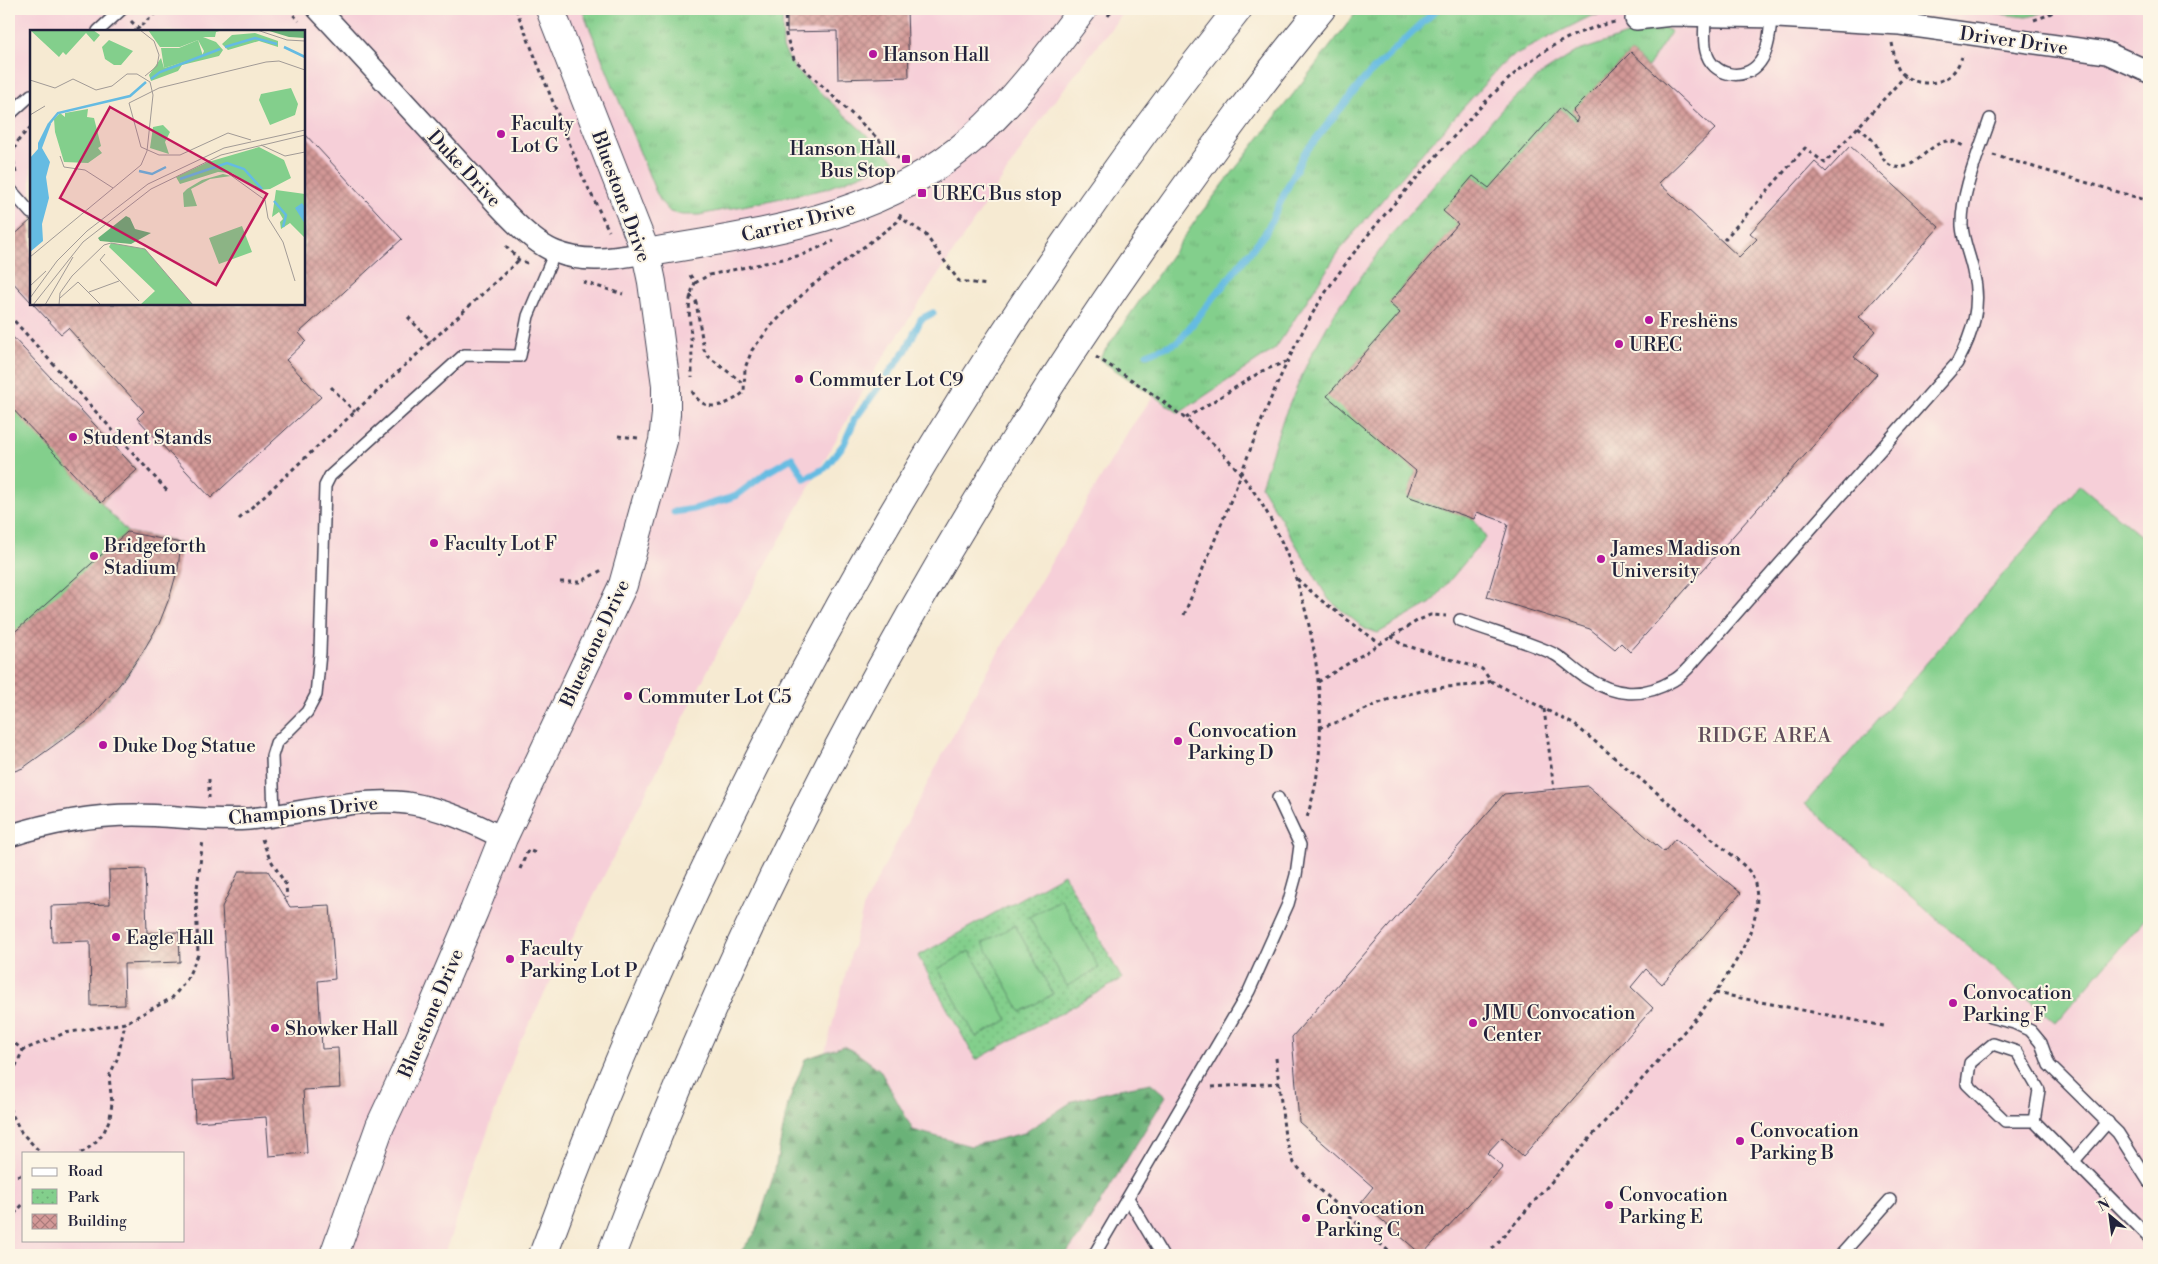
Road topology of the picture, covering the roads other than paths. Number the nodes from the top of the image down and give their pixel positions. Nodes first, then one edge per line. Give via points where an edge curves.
1 (122, 9) edge
2 (318, 9) edge
3 (550, 9) edge
4 (1083, 9) edge
5 (1238, 9) edge
6 (1321, 9) edge
7 (1706, 16) junction
8 (1771, 17) junction
9 (1636, 19) road end
10 (99, 30) edge
11 (2149, 72) edge
12 (30, 96) edge
13 (9, 115) edge
14 (1990, 119) dead end
15 (9, 188) edge
16 (30, 211) edge
17 (555, 252) junction
18 (646, 253) junction
19 (1460, 620) road end
20 (1278, 798) dead end
21 (274, 816) junction
22 (9, 836) edge
23 (502, 838) junction
24 (1990, 1017) dead end
25 (2034, 1121) junction
26 (2108, 1122) junction
27 (2074, 1160) junction
28 (2149, 1182) edge
29 (1128, 1198) junction
30 (1890, 1200) dead end
31 (2149, 1237) edge
32 (334, 1255) edge
33 (543, 1255) edge
34 (611, 1255) edge
35 (1094, 1255) edge
36 (1162, 1255) edge
37 (1841, 1255) edge

1 - 10 lane
2 - 17 street, Duke Drive via 498,205
3 - 18 main road, Bluestone Drive
4 - 18 main road, Carrier Drive via 986,126 957,151 899,188 864,205 810,222
5 - 33 main road via 1023,304 918,472 847,595 783,712 698,883 633,1028
6 - 34 main road via 1211,152 1101,308 985,486 904,626 810,802 751,924 660,1130
7 - 8 street, Driver Drive
7 - 8 lane via 1706,52 1710,61 1716,68 1735,75 1749,71 1761,62 1770,34
7 - 9 street, Driver Drive
8 - 11 street, Driver Drive via 1900,24 2106,53
12 - 13 lane
14 - 19 lane via 1964,199 1962,227 1977,295 1970,338 1957,362 1676,680 1631,694 1606,690 1560,657 1536,645
15 - 16 lane
17 - 18 street, Duke Drive via 592,260
17 - 21 lane via 528,316 520,356 464,355 330,476 324,486 316,695 307,712 276,744 272,756
18 - 23 main road, Bluestone Drive via 666,384 663,440 623,585
20 - 29 lane via 1300,845 1288,904 1249,991
21 - 22 street, Champions Drive via 230,819 103,816 46,825
21 - 23 street, Champions Drive via 355,803 396,802 446,812
23 - 32 main road, Bluestone Drive via 380,1126
24 - 26 lane via 2031,1031 2041,1043 2050,1065
25 - 25 lane via 2038,1090 2016,1052 1994,1044 1970,1063 1967,1084 2005,1122
25 - 27 lane
26 - 27 lane
26 - 28 lane
27 - 31 lane
29 - 35 lane
29 - 36 lane
30 - 37 lane

